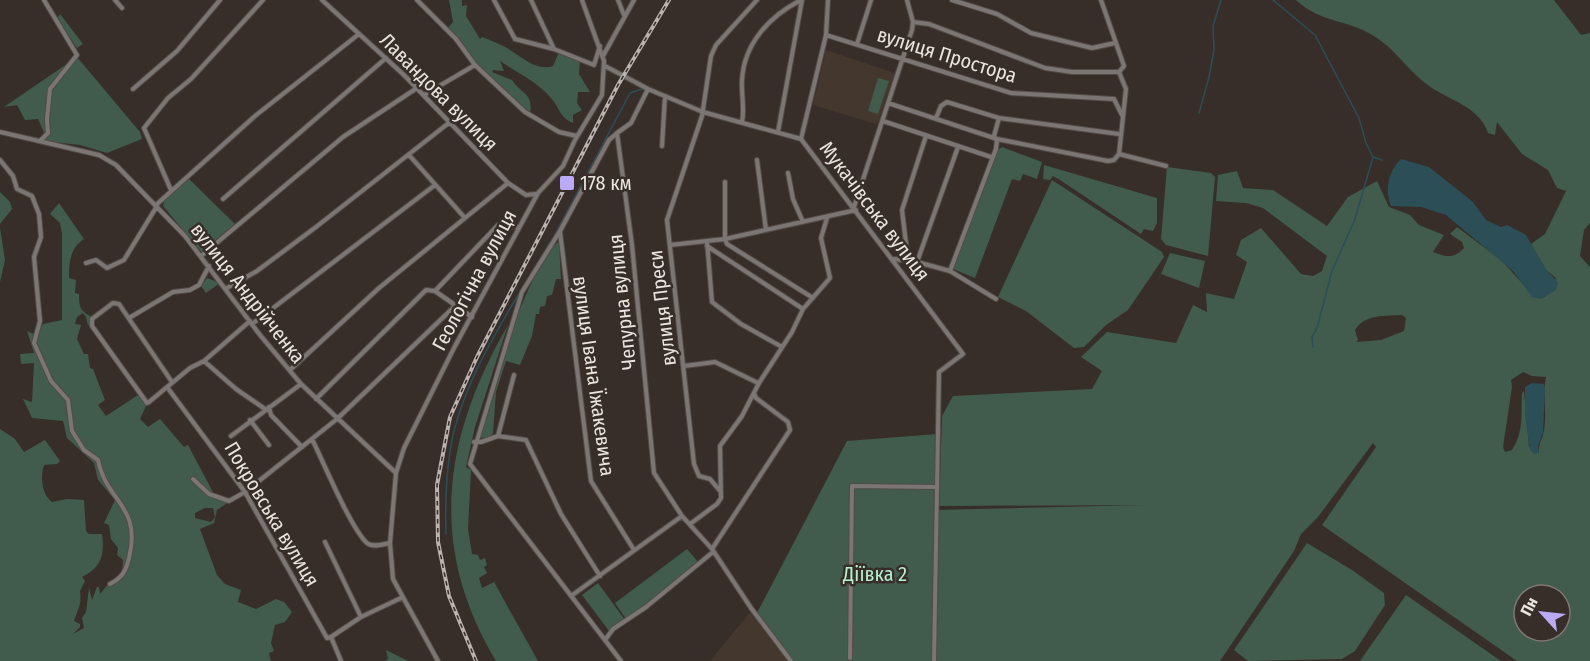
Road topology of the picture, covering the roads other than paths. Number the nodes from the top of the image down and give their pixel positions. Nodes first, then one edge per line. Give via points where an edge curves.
1 (44, 0) edge
2 (115, 0) edge
3 (220, 0) edge
4 (263, 0) edge
5 (417, 0) edge
6 (494, 0) edge
7 (531, 0) edge
8 (582, 0) edge
9 (618, 0) edge
10 (634, 0) edge
11 (757, 0) edge
12 (801, 0) edge
13 (828, 0) edge
14 (871, 0) edge
15 (908, 0) edge
16 (952, 0) edge
17 (1101, 0) edge
18 (325, 1) edge
19 (122, 8) dead end
20 (624, 15) junction
21 (913, 22) junction
22 (359, 34) junction
23 (826, 35) junction
24 (1115, 43) junction
25 (857, 44) junction
26 (600, 45) junction
27 (554, 50) junction
28 (603, 56) junction
29 (386, 58) junction
30 (903, 60) junction
31 (475, 65) junction
32 (605, 66) junction
33 (1119, 72) junction
34 (417, 88) junction
35 (133, 89) dead end
36 (648, 89) junction
37 (423, 95) junction
38 (665, 96) junction
39 (888, 103) junction
40 (703, 112) junction
41 (1122, 115) junction
42 (936, 118) junction
43 (999, 118) junction
44 (883, 121) junction
45 (450, 122) junction
46 (742, 122) junction
47 (0, 132) edge
48 (778, 132) junction
49 (617, 133) junction
50 (1119, 134) junction
51 (577, 136) junction
52 (926, 136) junction
53 (996, 137) junction
54 (801, 139) junction
55 (39, 141) junction
56 (1007, 141) junction
57 (662, 146) dead end
58 (958, 147) junction
59 (996, 149) junction
60 (1119, 154) junction
61 (410, 155) junction
62 (991, 157) junction
63 (0, 160) edge
64 (757, 160) dead end
65 (1166, 166) dead end
66 (788, 173) dead end
67 (725, 182) dead end
68 (508, 183) junction
69 (435, 185) junction
70 (171, 190) junction
71 (538, 193) junction
72 (224, 199) dead end
73 (156, 205) junction
74 (855, 208) junction
75 (465, 218) junction
76 (827, 218) junction
77 (803, 222) junction
78 (519, 228) junction
79 (766, 230) junction
80 (560, 231) junction
81 (725, 239) junction
82 (707, 243) junction
83 (670, 245) junction
84 (201, 256) junction
85 (894, 260) junction
86 (908, 260) junction
87 (86, 262) dead end
88 (917, 262) junction
89 (209, 266) junction
90 (950, 272) junction
91 (227, 288) junction
92 (435, 291) junction
93 (813, 298) junction
94 (996, 299) dead end
95 (455, 306) junction
96 (803, 309) junction
97 (129, 318) junction
98 (472, 318) junction
99 (251, 323) junction
100 (782, 347) junction
101 (204, 361) junction
102 (684, 366) junction
103 (290, 370) junction
104 (514, 375) dead end
105 (172, 382) junction
106 (759, 382) junction
107 (301, 384) junction
108 (167, 387) junction
109 (754, 393) junction
110 (316, 399) junction
111 (267, 408) junction
112 (338, 419) junction
113 (250, 420) junction
114 (231, 436) dead end
115 (498, 436) junction
116 (312, 439) junction
117 (474, 442) junction
118 (269, 445) dead end
119 (302, 447) junction
120 (396, 473) junction
121 (193, 479) dead end
122 (937, 487) junction
123 (245, 492) junction
124 (721, 492) junction
125 (682, 516) junction
126 (690, 524) junction
127 (324, 542) dead end
128 (390, 543) junction
129 (634, 550) junction
130 (712, 550) junction
131 (600, 576) junction
132 (111, 584) dead end
133 (571, 596) junction
134 (401, 598) junction
135 (362, 617) junction
136 (331, 637) junction
137 (605, 640) junction
138 (850, 658) dead end
139 (341, 661) edge
140 (438, 661) edge
141 (621, 661) edge
142 (791, 661) edge
143 (934, 661) edge

1 - 55 street via 77,55 50,88 48,133
2 - 19 street
3 - 35 street via 177,51
4 - 70 street via 192,79 168,98 144,129
5 - 31 street via 456,39
6 - 27 street via 512,37
7 - 27 street
8 - 26 street
9 - 20 street
10 - 20 street
11 - 40 street, вулиця Преси via 716,45
12 - 46 street via 776,14 749,50 743,70
12 - 48 street
13 - 23 street
14 - 25 street
15 - 21 street
16 - 24 street via 996,14 1031,33 1092,48
17 - 24 street
18 - 22 street, Лавандова вулиця
20 - 28 street
21 - 30 street
21 - 33 street via 929,24 1045,68
22 - 29 street, Лавандова вулиця
22 - 70 street via 255,116
23 - 25 street, вулиця Простора
23 - 54 street
24 - 33 street via 1124,66
25 - 30 street, вулиця Простора
26 - 27 street via 594,65
26 - 28 street
28 - 32 street
29 - 34 street, Лавандова вулиця
29 - 72 street
30 - 39 street
30 - 41 street, вулиця Простора via 1011,93 1114,99
31 - 37 street
31 - 51 street via 531,116 564,134
32 - 36 street, Мукачівська вулиця
32 - 51 street, Геологічна вулиця via 603,92
33 - 41 street via 1126,89
34 - 37 street, Лавандова вулиця
34 - 84 street via 343,137
36 - 38 street, Мукачівська вулиця
36 - 49 street via 631,123
37 - 45 street, Лавандова вулиця
38 - 40 street, Мукачівська вулиця
38 - 57 street
39 - 42 street
39 - 44 street
40 - 46 street, Мукачівська вулиця
40 - 83 street, вулиця Преси via 669,212
41 - 50 street
42 - 43 street via 947,102
42 - 53 street
43 - 50 street
43 - 53 street
44 - 52 street
44 - 74 street
45 - 61 street
45 - 68 street, Лавандова вулиця
46 - 48 street, Мукачівська вулиця
47 - 55 street, вулиця Андрійченка
48 - 54 street, Мукачівська вулиця
49 - 80 street via 609,140
49 - 125 street, Чепурна вулиця via 652,465
50 - 60 street
51 - 71 street, Геологічна вулиця via 563,166
52 - 58 street
52 - 86 street via 902,210
53 - 56 street
53 - 59 street
54 - 74 street, Мукачівська вулиця
55 - 73 street, вулиця Андрійченка via 107,158
56 - 59 street
56 - 60 street via 1108,161
58 - 62 street
58 - 88 street
59 - 62 street
60 - 65 street
61 - 69 street
61 - 91 street via 266,265
62 - 90 street
63 - 132 street via 13,176 17,189 32,196 39,214 41,237 34,268 40,321 34,344 51,381 68,400 75,436 84,450 98,460 105,482 119,498 131,525 132,544 126,567 121,578
64 - 79 street
66 - 77 street
67 - 81 street
68 - 71 street, Лавандова вулиця via 526,195
68 - 75 street
69 - 75 street
69 - 99 street
70 - 73 street
71 - 78 street, Геологічна вулиця
73 - 84 street, вулиця Андрійченка
73 - 87 street via 124,260 107,268 96,260
74 - 76 street
74 - 85 street, Мукачівська вулиця
75 - 103 street via 379,288
76 - 77 street
76 - 93 street via 821,238 830,278
77 - 79 street
78 - 92 street via 506,222 498,225
78 - 98 street, Геологічна вулиця
79 - 81 street
80 - 117 street via 522,292
80 - 129 street, вулиця Івана Їжакевича via 591,481
81 - 82 street
81 - 93 street via 732,248
82 - 83 street
82 - 96 street
82 - 100 street via 712,303
83 - 102 street, вулиця Преси
84 - 89 street, вулиця Андрійченка
85 - 86 street
85 - 122 street, Мукачівська вулиця via 963,354 939,372
86 - 88 street
88 - 90 street
89 - 91 street, вулиця Андрійченка
89 - 97 street via 199,285 173,292
90 - 94 street
91 - 99 street, вулиця Андрійченка
92 - 95 street
92 - 110 street via 426,290
93 - 96 street
95 - 98 street
95 - 112 street
96 - 100 street
97 - 105 street
97 - 108 street via 116,303 91,322 147,403
98 - 120 street, Геологічна вулиця via 420,413
99 - 101 street
99 - 103 street, вулиця Андрійченка
100 - 106 street
101 - 105 street
101 - 111 street via 236,389
102 - 106 street via 715,362
102 - 124 street, вулиця Преси via 695,470
103 - 107 street, вулиця Андрійченка
104 - 115 street
105 - 108 street
106 - 109 street
107 - 110 street, вулиця Андрійченка
107 - 111 street
108 - 123 street, Покровська вулиця
109 - 124 street via 718,450
109 - 130 street via 788,422 790,430
110 - 112 street, вулиця Андрійченка
111 - 113 street
111 - 119 street
112 - 116 street
112 - 120 street, вулиця Андрійченка
113 - 114 street
113 - 118 street
115 - 117 street
115 - 131 street via 526,440 561,514
116 - 119 street
116 - 128 street via 367,543
117 - 133 street via 470,464
119 - 123 street
120 - 128 street
121 - 123 street via 209,494 229,501
122 - 138 street via 852,486
122 - 143 street
123 - 136 street, Покровська вулиця via 322,632
124 - 126 street via 717,504
125 - 126 street, Чепурна вулиця
125 - 129 street
126 - 130 street, Чепурна вулиця
127 - 135 street
128 - 134 street via 393,579
129 - 131 street
130 - 137 street via 646,607 613,629
130 - 142 street, Чепурна вулиця
131 - 133 street
133 - 137 street
134 - 135 street
134 - 140 street
135 - 136 street
136 - 139 street, Покровська вулиця
137 - 141 street

